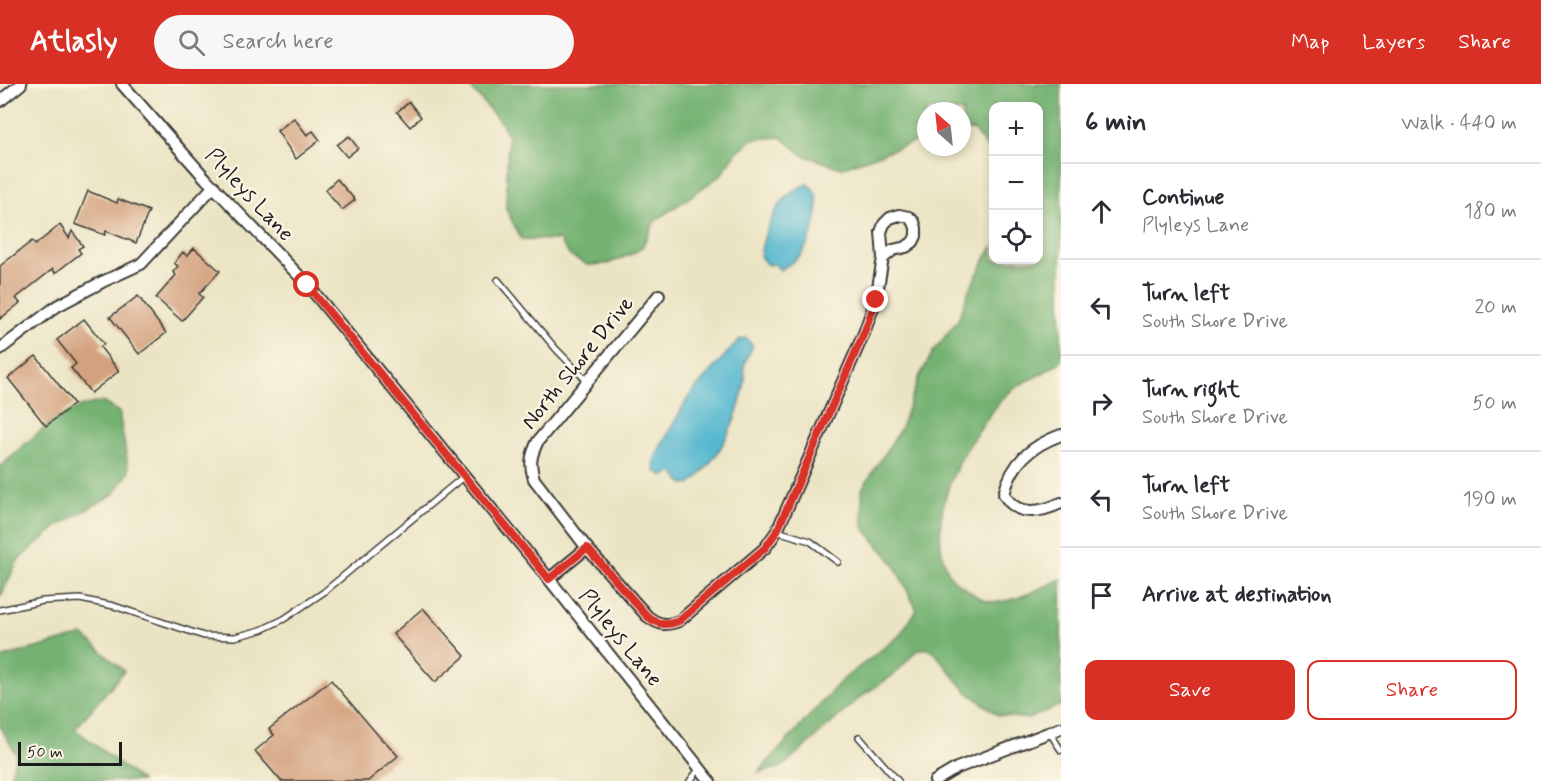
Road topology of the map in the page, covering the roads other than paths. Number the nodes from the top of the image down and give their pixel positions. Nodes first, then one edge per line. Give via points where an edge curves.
1 (21, 84) edge
2 (122, 84) edge
3 (0, 101) edge
4 (214, 186) junction
5 (883, 258) dead end
6 (498, 280) dead end
7 (658, 295) dead end
8 (0, 349) edge
9 (588, 382) junction
10 (1061, 435) edge
11 (463, 477) junction
12 (1061, 503) edge
13 (777, 531) junction
14 (587, 548) junction
15 (838, 562) dead end
16 (549, 579) junction
17 (11, 608) junction
18 (0, 610) edge
19 (0, 615) edge
20 (1061, 728) edge
21 (1050, 733) junction
22 (859, 738) dead end
23 (1061, 750) edge
24 (700, 768) junction
25 (690, 781) edge
26 (710, 781) edge
27 (897, 781) edge
28 (935, 781) edge

1 - 3 street
2 - 4 street, Plyleys Lane
4 - 8 street via 141,264 57,306
4 - 11 street, Plyleys Lane via 307,285
5 - 13 street via 876,300 864,333
6 - 9 lane
7 - 9 street, North Shore Drive
9 - 14 street, North Shore Drive via 538,441 530,465 541,490
10 - 12 street via 1041,442 1025,454 1008,478 1004,494 1009,504 1023,511 1040,511
11 - 16 street, Plyleys Lane
11 - 17 lane via 324,592 284,619 236,638 204,636 114,606 80,599
13 - 14 street, North Shore Drive via 757,555 679,621 667,625 647,616
13 - 15 lane via 810,541
14 - 16 street
16 - 24 street, Plyleys Lane
17 - 18 lane
17 - 19 lane
20 - 21 street
21 - 23 lane
21 - 28 street via 998,750
22 - 27 lane
24 - 25 lane
24 - 26 street, Plyleys Lane

